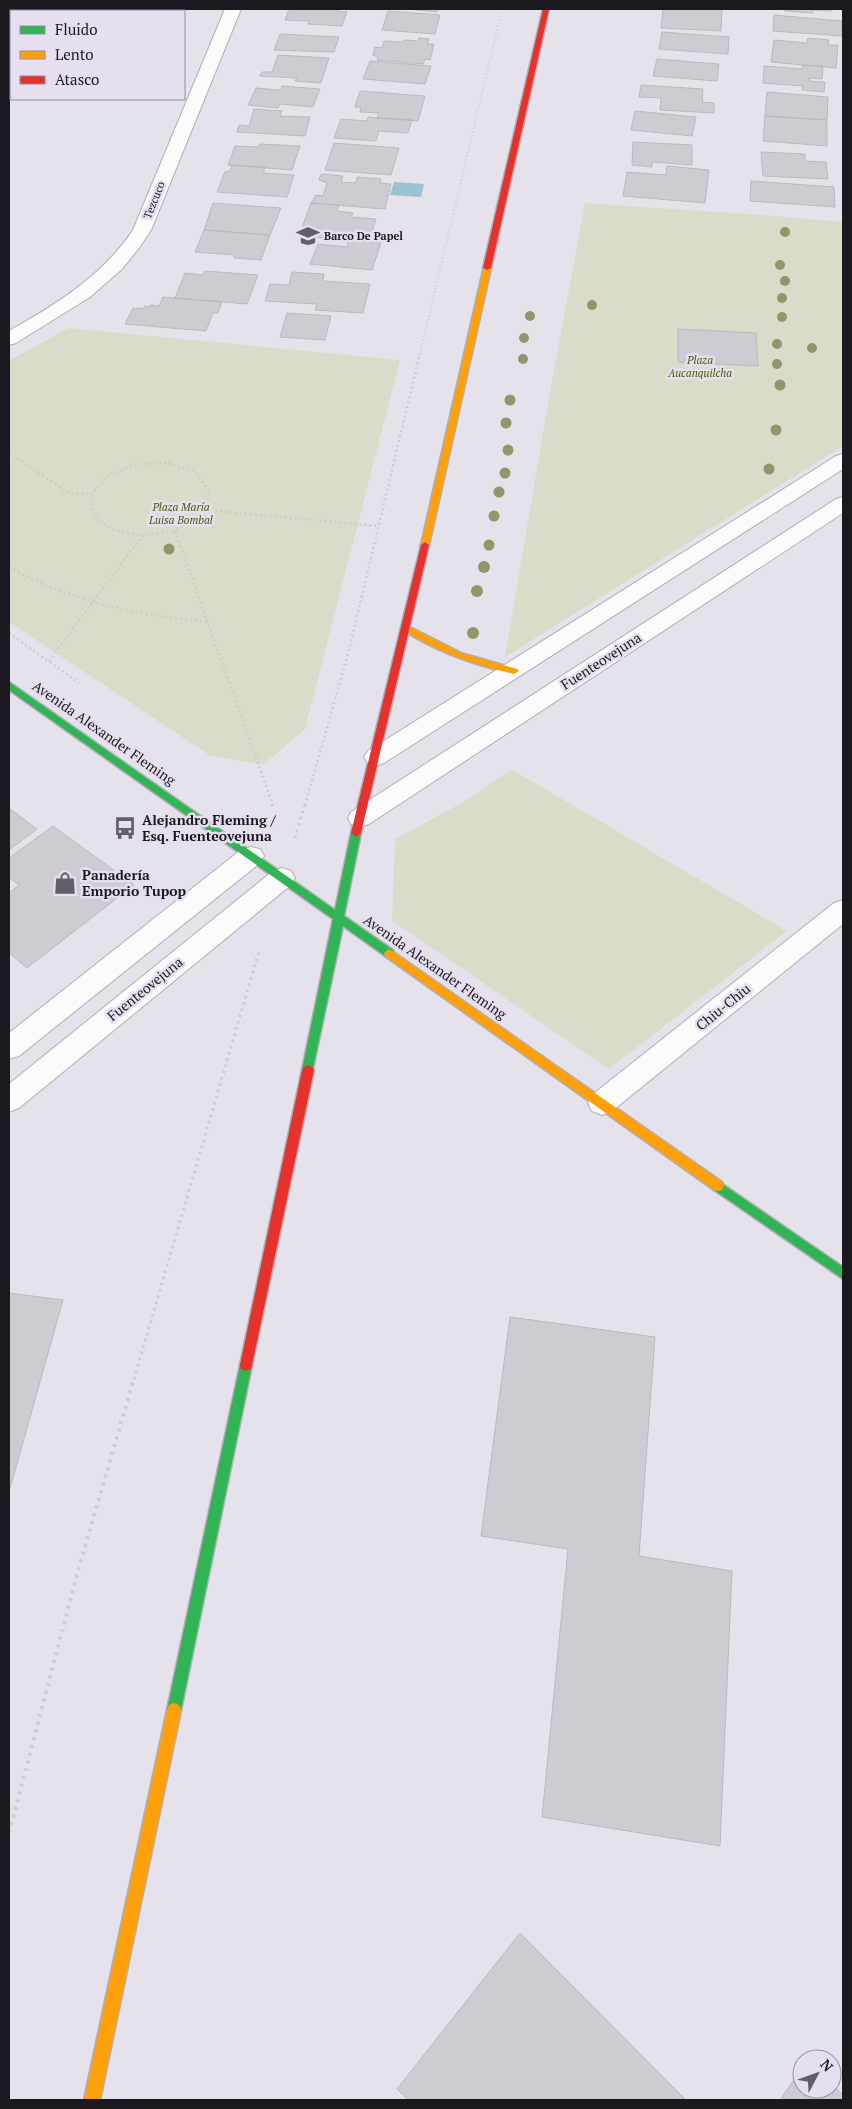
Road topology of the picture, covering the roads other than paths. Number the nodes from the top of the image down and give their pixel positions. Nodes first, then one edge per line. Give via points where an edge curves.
1 (233, 9) edge
2 (546, 9) edge
3 (9, 339) edge
4 (843, 460) edge
5 (843, 504) edge
6 (406, 628) junction
7 (514, 671) junction
8 (9, 685) edge
9 (376, 758) junction
10 (360, 818) junction
11 (251, 856) junction
12 (282, 878) junction
13 (843, 910) edge
14 (338, 917) junction
15 (9, 1048) edge
16 (9, 1100) edge
17 (602, 1103) junction
18 (843, 1274) edge
19 (92, 2100) edge

1 - 3 street, Tezcuco via 142,230 131,249 94,287
2 - 6 main road
4 - 7 street
5 - 10 street, Fuenteovejuna
6 - 7 main road via 439,650 460,659
6 - 9 main road
7 - 9 street
8 - 11 main road, Avenida Alexander Fleming
9 - 10 main road
10 - 14 main road
11 - 12 main road, Avenida Alexander Fleming
11 - 15 street
12 - 14 main road, Avenida Alexander Fleming
12 - 16 street, Fuenteovejuna
13 - 17 street, Chiu-Chiu
14 - 17 main road, Avenida Alexander Fleming
14 - 19 main road via 310,1064
17 - 18 main road, Avenida Alexander Fleming

